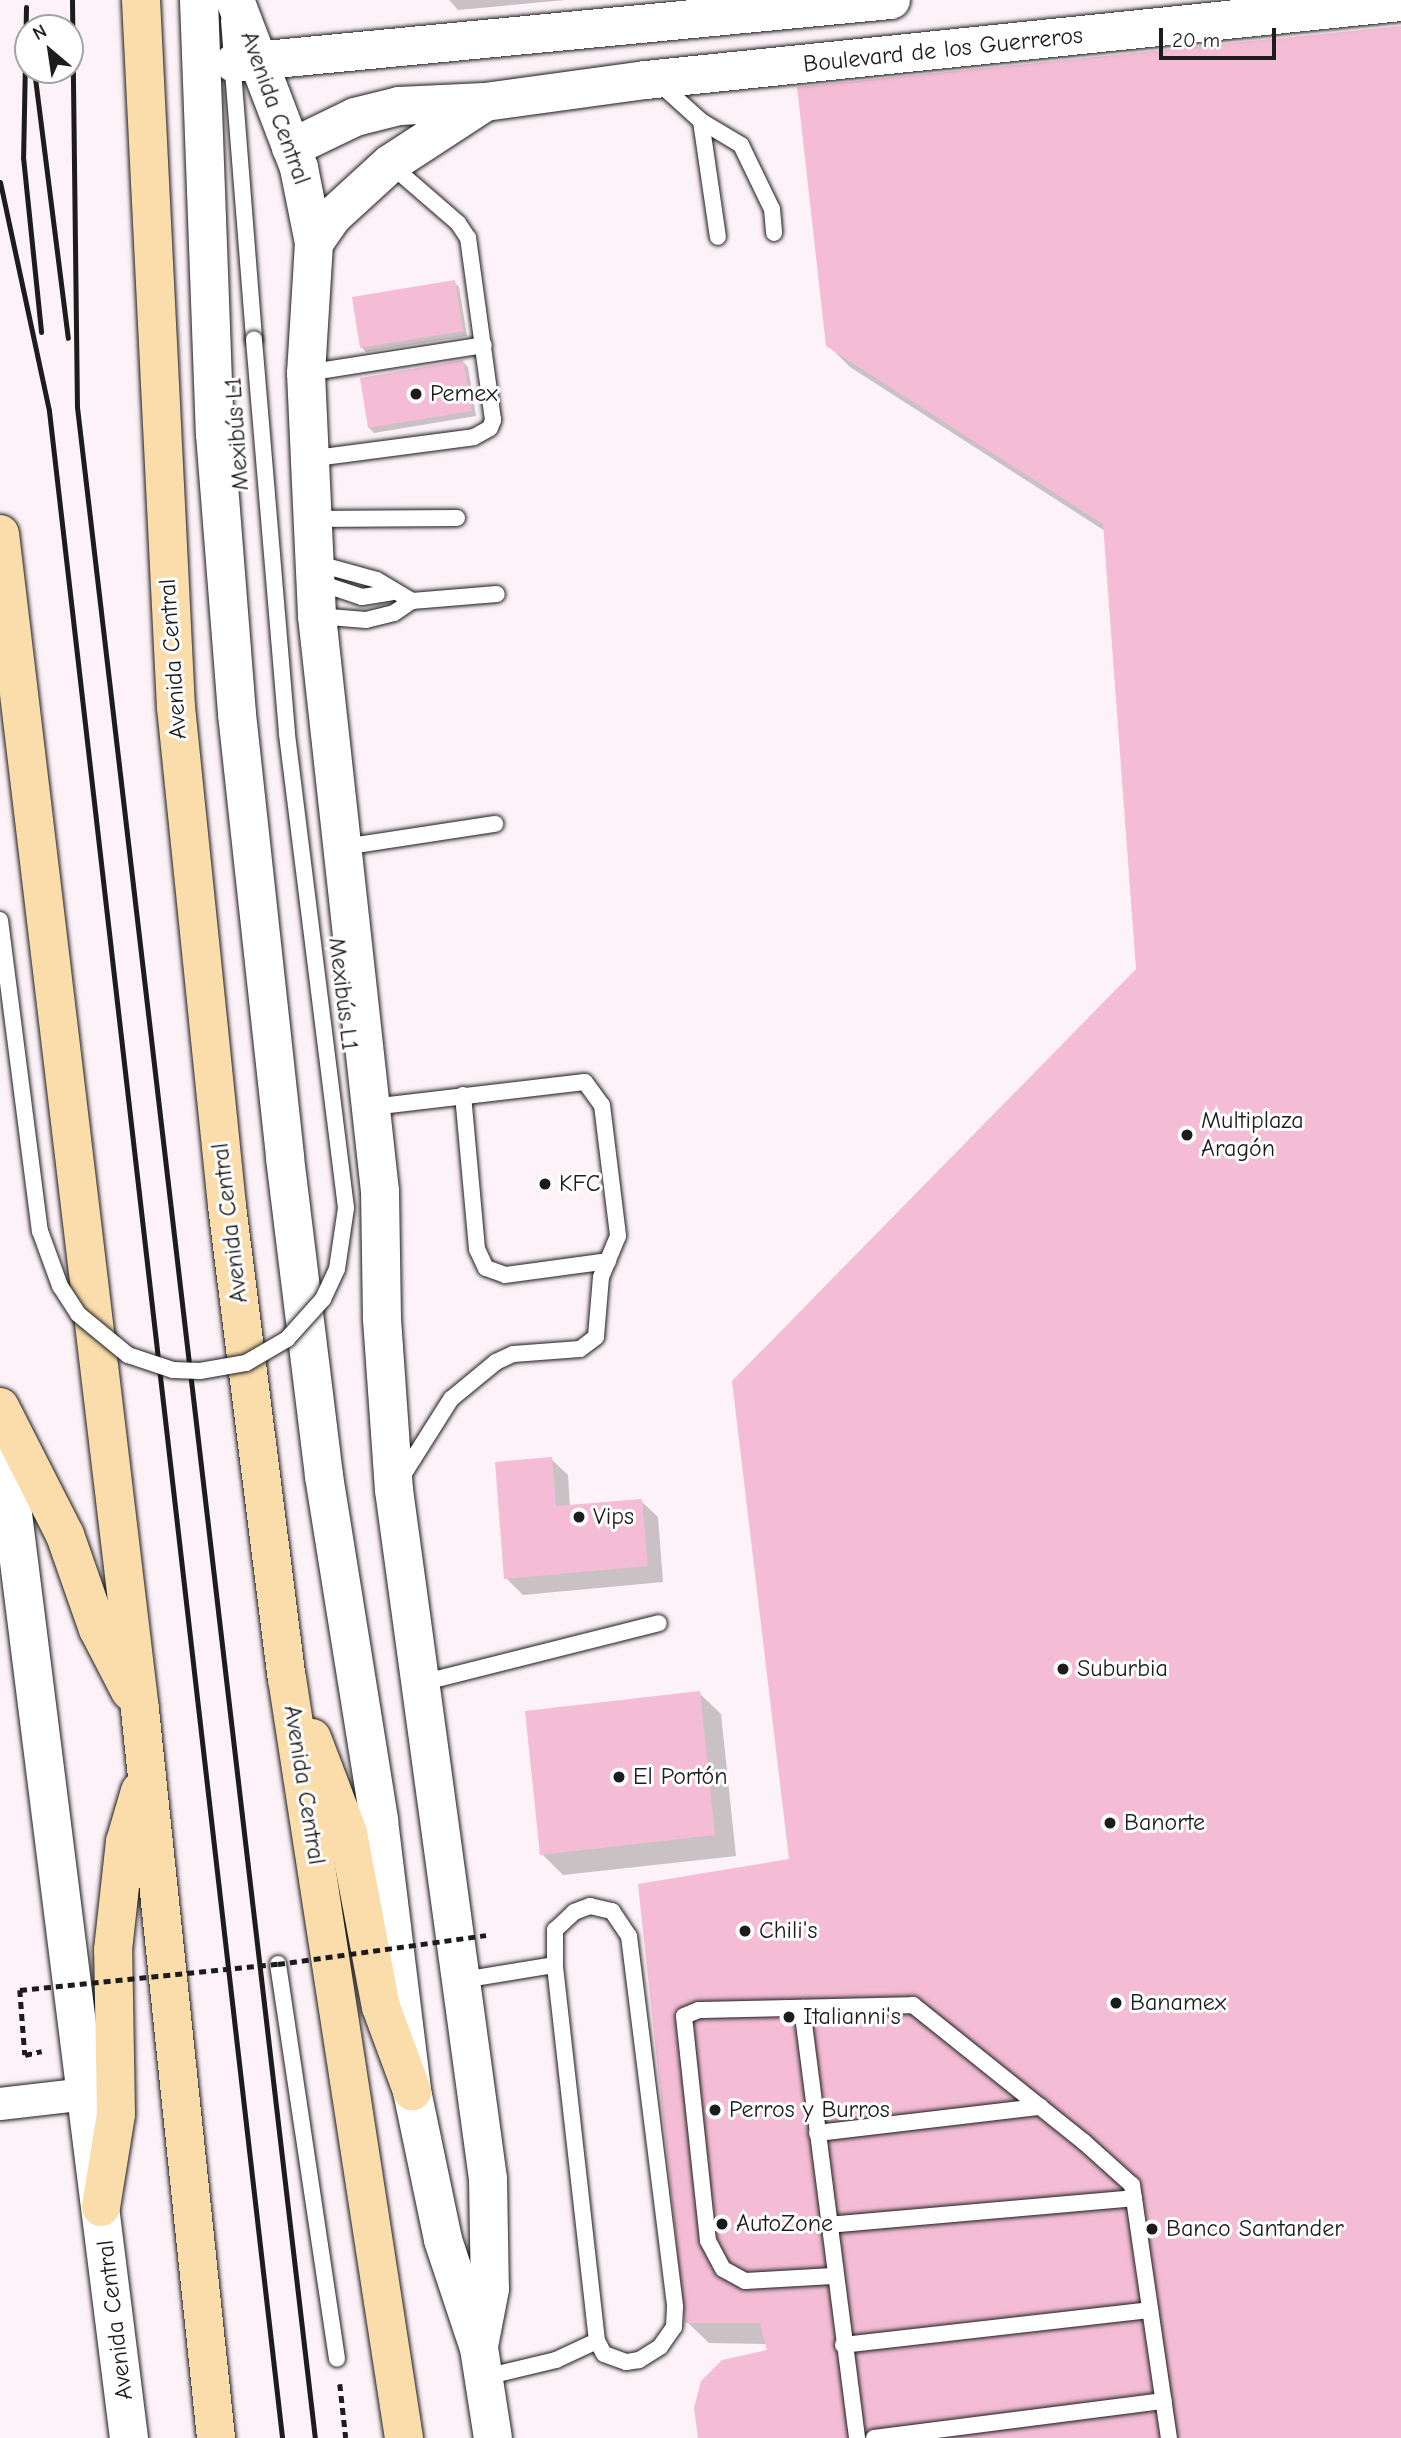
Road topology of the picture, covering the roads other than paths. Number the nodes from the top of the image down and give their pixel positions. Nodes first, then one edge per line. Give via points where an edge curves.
1 (141, 0) edge
2 (199, 0) edge
3 (229, 0) edge
4 (235, 0) edge
5 (891, 0) edge
6 (1401, 2) edge
7 (833, 3) edge
8 (641, 17) edge
9 (231, 64) junction
10 (645, 81) junction
11 (485, 102) junction
12 (701, 121) junction
13 (292, 148) junction
14 (390, 164) junction
15 (774, 233) dead end
16 (718, 237) dead end
17 (314, 243) junction
18 (484, 345) junction
19 (306, 373) junction
20 (308, 459) junction
21 (457, 517) dead end
22 (312, 519) junction
23 (0, 534) edge
24 (316, 587) junction
25 (497, 594) dead end
26 (412, 601) junction
27 (495, 824) dead end
28 (344, 847) junction
29 (0, 920) edge
30 (463, 1095) junction
31 (373, 1107) junction
32 (608, 1261) junction
33 (0, 1408) edge
34 (394, 1490) junction
35 (659, 1623) dead end
36 (287, 1678) junction
37 (421, 1683) junction
38 (140, 1710) junction
39 (145, 1772) junction
40 (278, 1964) road end
41 (555, 1965) junction
42 (462, 1980) junction
43 (803, 2008) junction
44 (412, 2091) junction
45 (86, 2094) junction
46 (0, 2104) edge
47 (1040, 2107) junction
48 (817, 2133) junction
49 (1134, 2198) junction
50 (101, 2207) junction
51 (827, 2225) junction
52 (833, 2276) junction
53 (1150, 2310) junction
54 (597, 2341) junction
55 (843, 2346) junction
56 (337, 2359) road end
57 (482, 2362) junction
58 (1164, 2401) junction
59 (129, 2438) edge
60 (215, 2438) edge
61 (404, 2438) edge
62 (494, 2438) edge
63 (857, 2438) edge
64 (874, 2438) edge
65 (1169, 2438) edge

1 - 36 highway, Avenida Central via 176,707 228,1206
2 - 9 main road, Avenida Central
3 - 9 lane, Mexibús L1
4 - 9 main road, Avenida Central
5 - 7 main road
6 - 10 main road, Boulevard de los Guerreros
7 - 8 main road
8 - 9 main road
8 - 10 main road
9 - 13 main road, Avenida Central
9 - 29 lane, Mexibús L1, bridge via 287,733 346,1208 337,1269 323,1299 287,1339 246,1363 200,1371 173,1370 128,1355 78,1314 60,1286 40,1231
9 - 44 main road, Avenida Central via 215,434 239,728 324,1476 379,1821
10 - 11 main road, Boulevard de los Guerreros
10 - 12 lane
11 - 13 main road, Boulevard de los Guerreros via 448,101 379,110 321,131
11 - 14 main road
12 - 15 lane via 741,145 772,209
12 - 16 lane
13 - 17 main road, Avenida Central
14 - 17 main road via 333,216
14 - 18 lane via 458,223 468,238
17 - 19 main road, Avenida Central
18 - 19 lane
18 - 20 lane via 494,410 490,428 483,433
19 - 20 main road, Avenida Central
20 - 22 main road, Avenida Central
21 - 22 lane
22 - 24 main road, Avenida Central
23 - 38 highway
24 - 26 lane via 362,597 392,592
24 - 26 lane via 366,620 394,613
24 - 28 main road, Avenida Central
25 - 26 lane
27 - 28 lane
28 - 31 main road, Avenida Central
30 - 31 lane
30 - 32 lane via 477,1249 486,1268 505,1275
30 - 32 lane via 575,1081 593,1088 602,1105 618,1236
31 - 34 main road, Avenida Central
32 - 34 lane via 599,1289 596,1338 580,1349 513,1354 496,1362 447,1405
33 - 38 highway via 65,1535 98,1629
33 - 45 main road, Avenida Central
34 - 37 main road, Avenida Central
35 - 37 lane
36 - 44 highway via 348,1833 381,2007
36 - 61 highway, Avenida Central
37 - 42 main road, Avenida Central
38 - 39 highway
39 - 50 highway via 125,1842 118,1888 113,1950 116,2114
39 - 60 highway
40 - 56 lane
41 - 42 lane
41 - 54 lane
41 - 54 lane via 555,1930 574,1912 603,1906 627,1929 674,2298 674,2327 650,2355 614,2360
42 - 57 main road, Avenida Central via 488,2179 490,2289
43 - 47 lane via 913,2005
43 - 48 lane
43 - 52 lane via 699,2010 684,2016 708,2241 723,2269 745,2281
44 - 57 main road, Avenida Central via 443,2240
45 - 46 street
45 - 50 main road, Avenida Central
47 - 48 lane
47 - 49 lane via 1132,2185
48 - 51 lane
49 - 51 lane
49 - 53 lane
50 - 59 main road, Avenida Central
51 - 52 lane
52 - 55 lane
53 - 55 lane
53 - 58 lane
54 - 57 lane via 556,2360
55 - 63 lane
57 - 62 main road, Avenida Central
58 - 64 lane
58 - 65 lane

